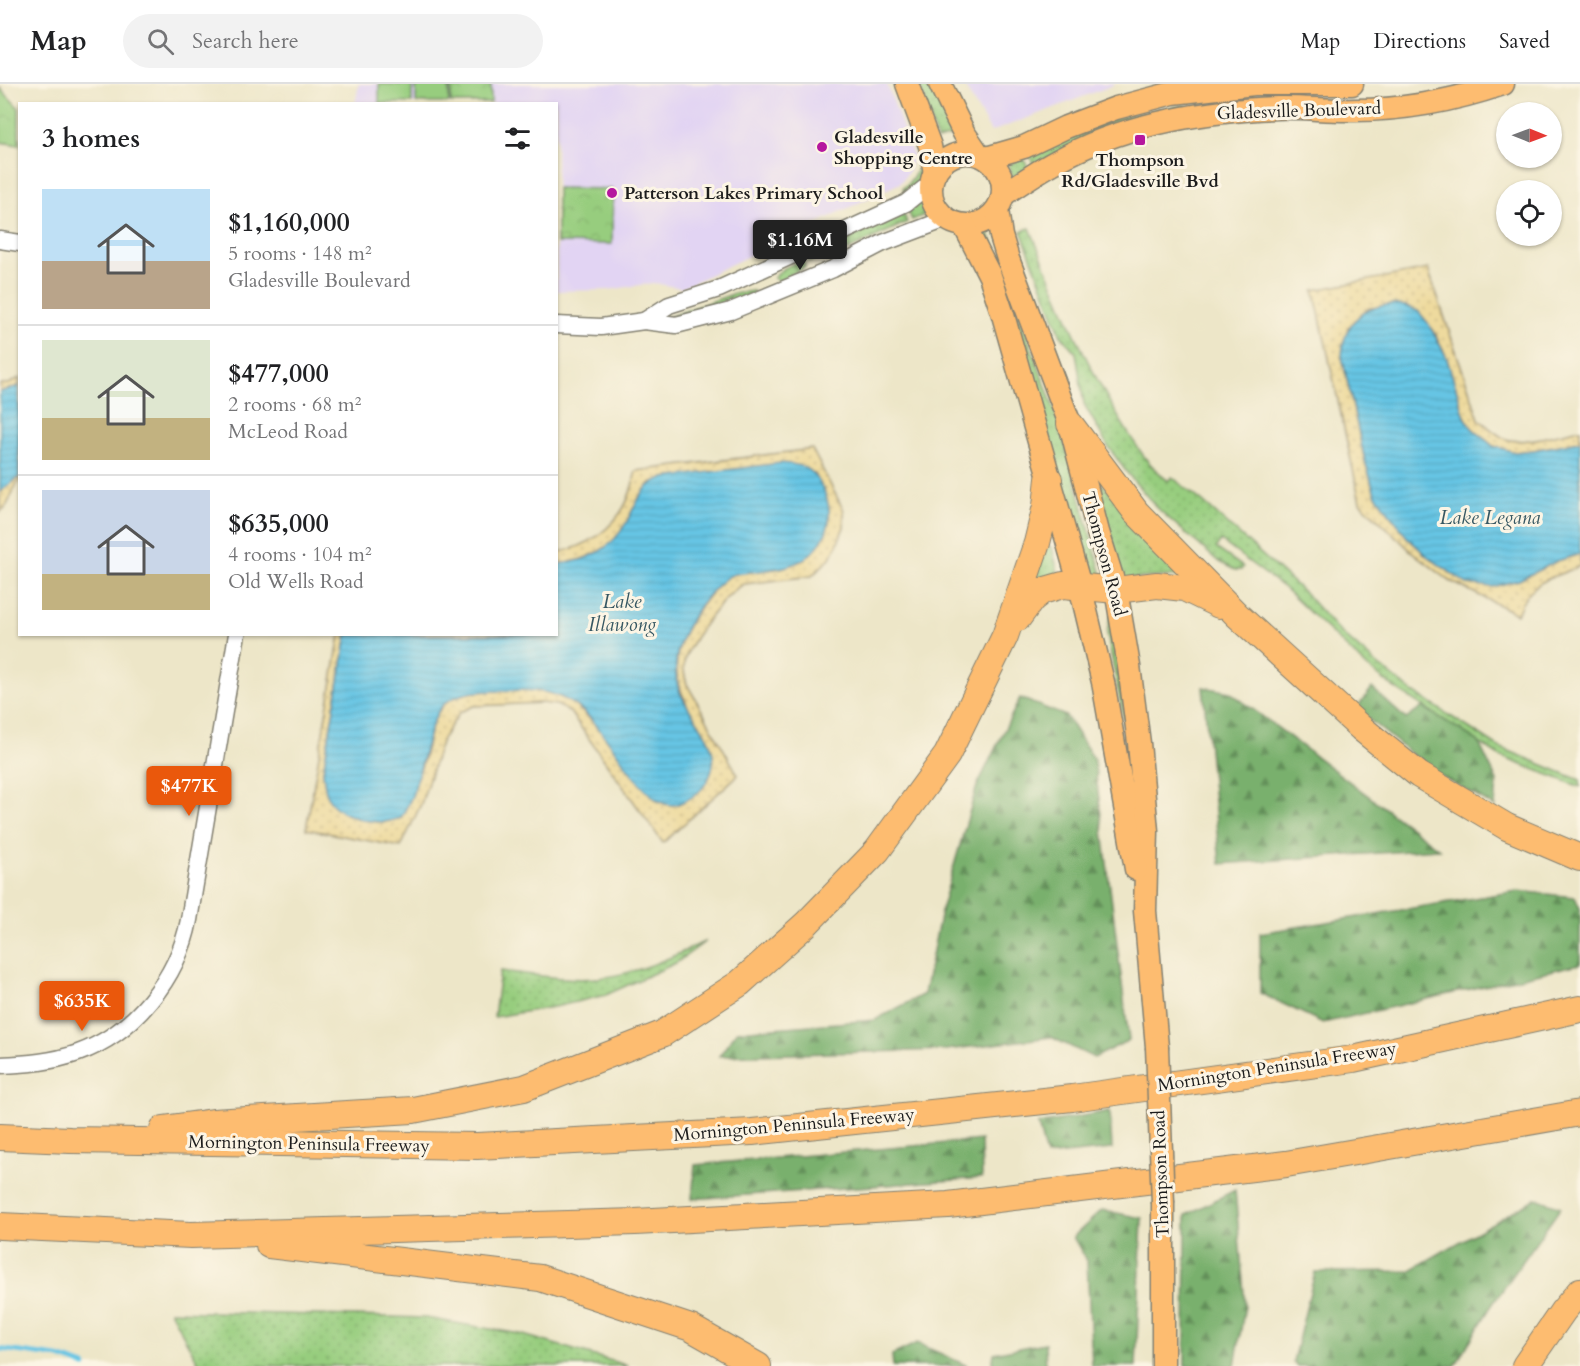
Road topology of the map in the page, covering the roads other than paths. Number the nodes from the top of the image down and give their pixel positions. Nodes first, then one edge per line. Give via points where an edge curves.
1 (907, 84) edge
2 (940, 84) edge
3 (1352, 84) edge
4 (1503, 84) edge
5 (983, 156) junction
6 (933, 178) junction
7 (1000, 202) junction
8 (955, 222) junction
9 (0, 240) edge
10 (18, 243) edge
11 (644, 321) junction
12 (558, 325) edge
13 (1070, 424) junction
14 (1049, 478) junction
15 (1080, 585) junction
16 (1116, 590) junction
17 (1237, 615) junction
18 (237, 636) edge
19 (1005, 636) junction
20 (1580, 858) edge
21 (1145, 911) junction
22 (1580, 1009) edge
23 (0, 1065) edge
24 (1580, 1113) edge
25 (0, 1137) edge
26 (70, 1140) junction
27 (0, 1226) edge
28 (191, 1234) junction
29 (1580, 1291) edge
30 (758, 1366) edge
31 (1162, 1366) edge
32 (1525, 1366) edge

1 - 6 main road via 930,146
2 - 5 main road via 964,133
3 - 5 main road, Gladesville Boulevard via 1254,84 1173,93 1116,108 1024,147
4 - 7 main road, Gladesville Boulevard via 1453,98 1391,108 1277,108 1174,119 1080,149 1057,160
5 - 6 main road via 959,154 941,164
5 - 7 main road via 1000,174
6 - 8 main road via 934,203
6 - 11 street via 906,203 729,285 669,305
7 - 8 main road via 982,222
7 - 13 main road, Thompson Road via 1001,236 1008,259
8 - 11 street via 883,243 731,311 676,325
8 - 14 main road, Thompson Road via 990,276
9 - 10 street
11 - 12 street via 601,327
13 - 16 main road, Thompson Road
13 - 17 highway via 1136,512
14 - 15 main road, Thompson Road
14 - 19 highway via 1047,506 1037,543
15 - 16 highway
15 - 19 highway via 1042,591
15 - 21 main road, Thompson Road via 1103,682
16 - 17 highway via 1157,585 1184,588
16 - 21 main road, Thompson Road via 1130,666 1147,831
17 - 20 highway via 1419,775 1507,827
18 - 23 street via 181,949 160,987 133,1018 90,1048 42,1062
19 - 26 highway via 947,755 877,851 806,924 740,982 662,1034 524,1088 413,1110 213,1122
21 - 31 main road, Thompson Road, bridge via 1163,1203
22 - 26 highway, Mornington Peninsula Freeway via 1353,1059 1072,1098 752,1132 477,1146
24 - 28 highway via 1286,1164 948,1204 635,1222
25 - 26 highway, Mornington Peninsula Freeway
27 - 28 highway
28 - 30 highway via 540,1278 691,1328
29 - 32 highway

